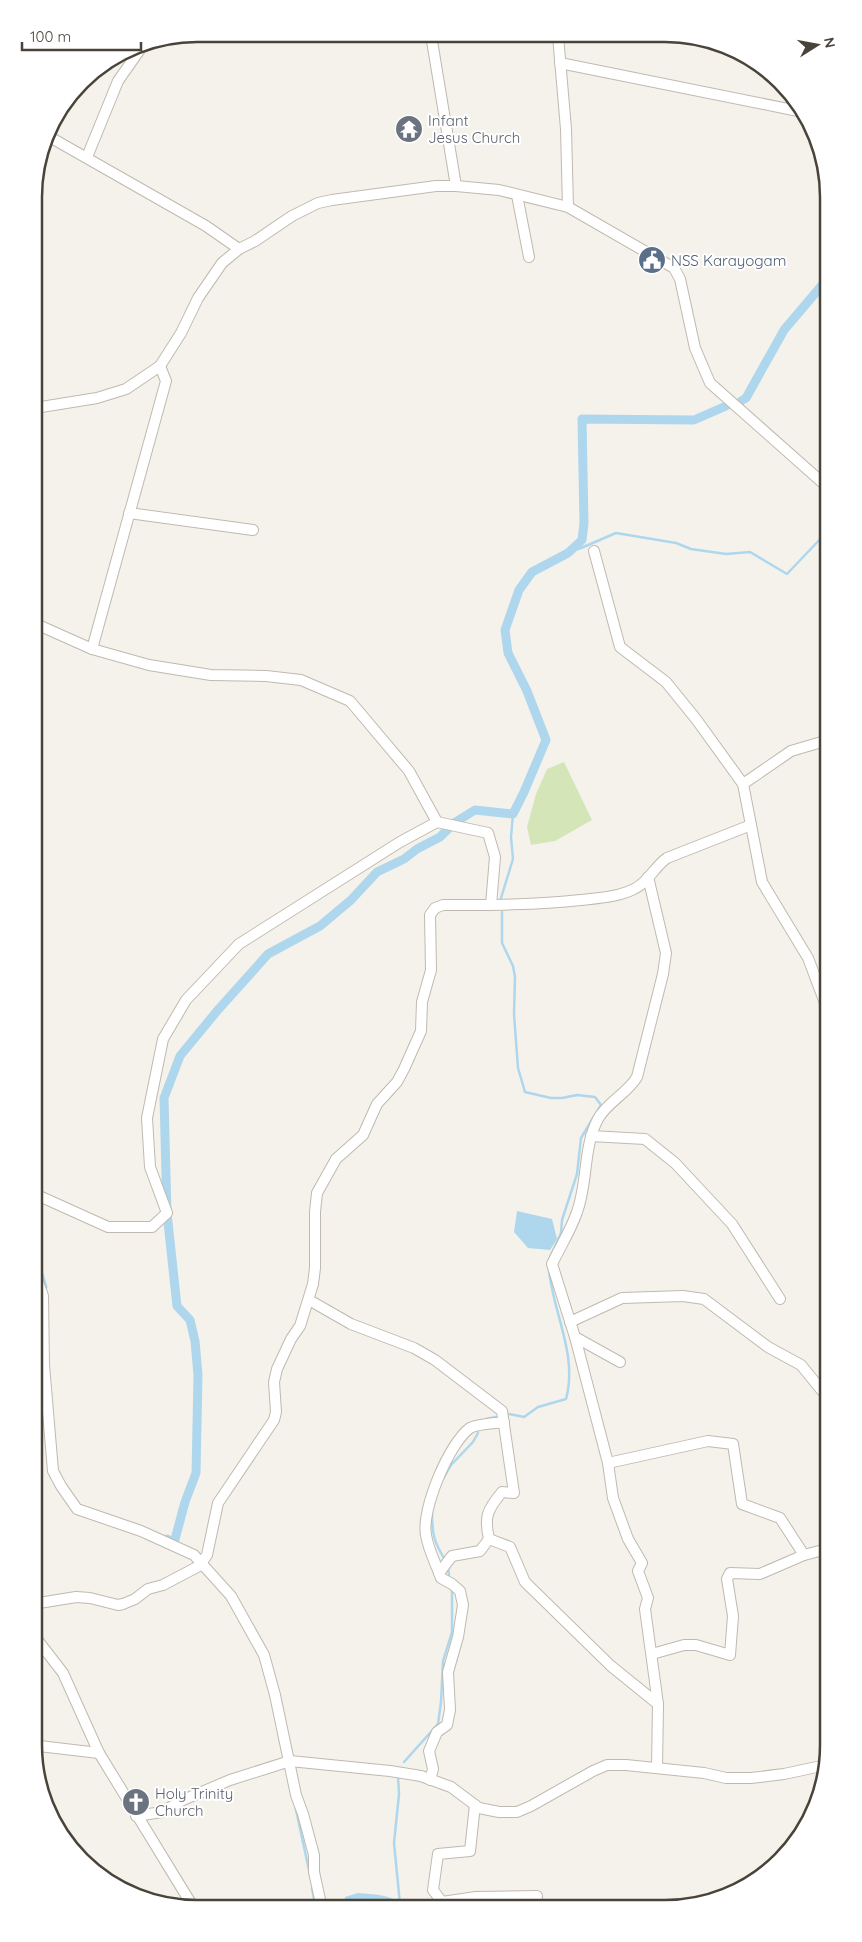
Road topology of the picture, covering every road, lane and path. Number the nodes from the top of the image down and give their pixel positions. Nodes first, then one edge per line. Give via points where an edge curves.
1 (432, 42) edge
2 (558, 42) edge
3 (138, 54) edge
4 (560, 63) junction
5 (792, 110) edge
6 (54, 139) edge
7 (87, 157) junction
8 (456, 186) junction
9 (517, 195) junction
10 (568, 207) junction
11 (239, 249) junction
12 (529, 258) dead end
13 (160, 366) junction
14 (43, 407) edge
15 (820, 480) edge
16 (129, 513) junction
17 (253, 530) dead end
18 (594, 551) dead end
19 (43, 627) edge
20 (92, 649) junction
21 (820, 742) edge
22 (743, 784) junction
23 (437, 822) junction
24 (751, 824) junction
25 (648, 877) junction
26 (491, 905) junction
27 (819, 988) edge
28 (591, 1136) junction
29 (42, 1197) edge
30 (42, 1294) edge
31 (780, 1299) dead end
32 (309, 1300) junction
33 (570, 1322) junction
34 (575, 1337) junction
35 (620, 1362) dead end
36 (819, 1387) edge
37 (504, 1422) junction
38 (608, 1463) junction
39 (489, 1539) junction
40 (819, 1551) edge
41 (804, 1555) junction
42 (202, 1562) junction
43 (440, 1573) junction
44 (42, 1603) edge
45 (42, 1646) edge
46 (652, 1654) junction
47 (658, 1704) junction
48 (42, 1746) edge
49 (99, 1753) junction
50 (290, 1761) junction
51 (818, 1766) edge
52 (657, 1768) junction
53 (430, 1780) junction
54 (475, 1805) junction
55 (136, 1816) junction
56 (188, 1899) edge
57 (320, 1900) edge
58 (440, 1900) edge
59 (456, 1900) edge
60 (536, 1900) edge

1 - 8 street
2 - 4 street
3 - 7 street via 118,81
4 - 5 street
4 - 10 street
6 - 7 street
7 - 11 street via 206,226
8 - 9 street
8 - 11 street via 318,203
9 - 10 street
9 - 12 street
10 - 15 street via 674,268 680,279 695,348 710,383
11 - 13 street via 214,274
13 - 14 street via 126,389 97,398
13 - 16 street via 166,381
16 - 17 street
16 - 20 street
18 - 22 street via 620,647 666,682
19 - 20 street
20 - 23 street via 149,665 211,675 301,680 350,701 409,771
21 - 22 street via 791,751
22 - 24 street
23 - 26 street via 488,833 495,857
23 - 29 street via 239,944 186,1000 162,1039 147,1118 150,1167 167,1213 152,1227 108,1227
24 - 25 street via 667,858
24 - 27 street via 762,882 808,958
25 - 26 street via 641,886 613,896
25 - 28 street via 666,953 663,974 637,1077 599,1118
26 - 32 street via 443,905 432,910 431,970 422,1002 421,1031 397,1082 377,1104 363,1135 336,1158 316,1193 315,1268
28 - 31 street via 645,1140 674,1163 732,1224
28 - 33 street via 578,1212 552,1264
30 - 42 street via 51,1457 53,1471 61,1486 77,1509 141,1531 194,1555
32 - 37 street via 351,1324 414,1348 435,1360 502,1411
32 - 42 street via 300,1326 290,1339 277,1369 274,1420 218,1503 207,1555
33 - 34 street
33 - 36 street via 622,1298 683,1296 704,1299 768,1347 801,1365
34 - 35 street
34 - 38 street
37 - 39 street via 514,1493 502,1492 491,1504 486,1522
37 - 43 street via 471,1428 456,1445 438,1477 426,1509 425,1534
38 - 41 street via 708,1442 733,1444 742,1504 780,1518
38 - 46 street via 613,1498 628,1539 642,1563 638,1571 648,1598 645,1609
39 - 43 street via 480,1550 452,1556
39 - 47 street via 510,1547 525,1582 611,1666
40 - 41 street
41 - 46 street via 760,1574 730,1573 727,1579 733,1616 730,1655 696,1645
42 - 44 street via 185,1574 148,1589 123,1604 76,1597
42 - 50 street via 232,1596 264,1655
43 - 53 street via 441,1578 460,1591 463,1605 448,1672 450,1710 447,1725 437,1732 429,1751 434,1769
45 - 49 street via 63,1673
46 - 47 street
47 - 52 street
48 - 49 street
49 - 55 street
50 - 53 street via 390,1771
50 - 55 street via 230,1780 162,1812
50 - 57 street via 314,1855
51 - 52 street via 750,1778 726,1778
52 - 54 street via 607,1765 518,1812 490,1811
53 - 54 street via 452,1787
54 - 58 street via 470,1851 438,1854 433,1890
55 - 56 street
59 - 60 street via 537,1896

